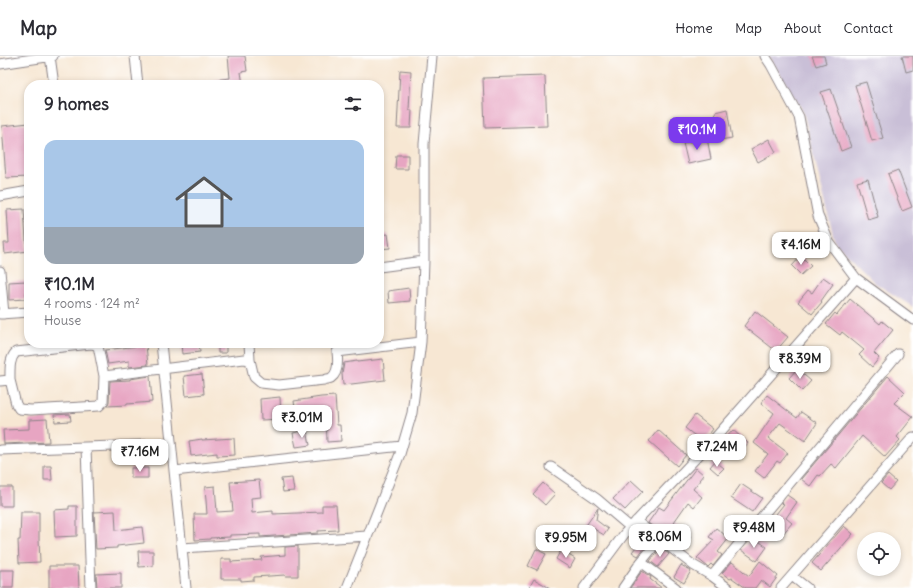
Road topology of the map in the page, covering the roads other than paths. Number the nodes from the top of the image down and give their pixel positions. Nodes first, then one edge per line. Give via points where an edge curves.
1 (52, 56) edge
2 (135, 56) edge
3 (432, 56) edge
4 (765, 56) edge
5 (0, 64) edge
6 (54, 80) edge
7 (137, 80) edge
8 (24, 192) edge
9 (0, 196) edge
10 (424, 261) junction
11 (384, 266) edge
12 (0, 272) edge
13 (856, 278) junction
14 (24, 312) edge
15 (2, 314) edge
16 (913, 320) edge
17 (422, 342) junction
18 (384, 344) edge
19 (54, 348) edge
20 (98, 348) edge
21 (161, 348) edge
22 (249, 348) edge
23 (336, 348) edge
24 (898, 354) dead end
25 (250, 360) junction
26 (163, 370) junction
27 (104, 376) junction
28 (10, 380) junction
29 (0, 381) edge
30 (913, 437) edge
31 (171, 444) junction
32 (402, 446) junction
33 (86, 447) junction
34 (0, 450) edge
35 (551, 467) dead end
36 (174, 471) junction
37 (633, 524) junction
38 (367, 536) junction
39 (659, 540) junction
40 (182, 548) junction
41 (641, 562) junction
42 (712, 576) junction
43 (792, 576) junction
44 (91, 588) edge
45 (186, 588) edge
46 (346, 588) edge
47 (584, 588) edge
48 (622, 588) edge
49 (676, 588) edge
50 (728, 588) edge
51 (781, 588) edge
52 (807, 588) edge

1 - 5 street
1 - 6 street
2 - 7 street
3 - 10 street via 424,144
4 - 13 street via 799,117 818,216 829,242
8 - 9 street
10 - 11 street
10 - 17 street
12 - 15 street
13 - 16 street
13 - 37 street via 715,438
14 - 15 street
17 - 18 street
17 - 32 street via 412,413
19 - 28 street via 16,352 12,356
20 - 27 street
21 - 26 street
22 - 25 street
23 - 25 street via 336,372 331,378 324,380 279,385 261,383 254,377
24 - 42 street
25 - 26 street
26 - 27 street
26 - 31 street
27 - 28 street via 103,402 99,406 31,410 19,409
28 - 29 street
30 - 43 street
31 - 33 street
31 - 36 street
32 - 36 street
32 - 38 street
33 - 34 street
33 - 44 street
35 - 37 street
36 - 40 street
37 - 39 street
37 - 47 street
38 - 40 street
38 - 46 street
39 - 41 street
39 - 42 street
40 - 45 street
41 - 48 street
41 - 49 street
42 - 50 street
43 - 51 street
43 - 52 street

